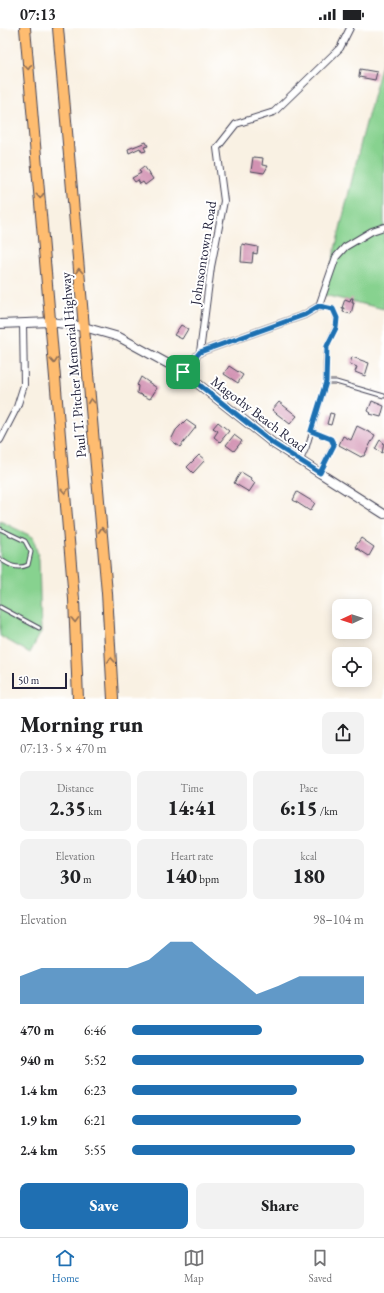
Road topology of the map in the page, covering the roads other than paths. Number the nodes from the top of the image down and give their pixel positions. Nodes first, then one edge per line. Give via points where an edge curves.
1 (25, 28) edge
2 (58, 28) edge
3 (350, 28) edge
4 (384, 228) edge
5 (319, 306) junction
6 (23, 322) junction
7 (51, 322) junction
8 (0, 324) edge
9 (84, 327) junction
10 (200, 352) junction
11 (183, 372) junction
12 (326, 382) junction
13 (384, 396) edge
14 (311, 431) junction
15 (0, 440) edge
16 (301, 461) junction
17 (320, 473) junction
18 (384, 514) edge
19 (0, 529) edge
20 (0, 559) edge
21 (0, 607) edge
22 (39, 628) dead end
23 (78, 699) edge
24 (113, 699) edge

1 -> 7 main road, Paul T. Pitcher Memorial Highway
9 -> 2 main road, Paul T. Pitcher Memorial Highway
3 - 10 street, Johnsontown Road via 340,48 274,112 236,124 217,148 224,201 211,267
4 - 5 street via 358,238 340,252
5 - 10 street via 304,315
5 - 12 lane via 333,309 337,318 336,328 327,346
6 - 7 street, Magothy Beach Road
6 - 8 street, Magothy Beach Road
6 - 15 street via 24,385 17,407
7 - 9 street, Magothy Beach Road
7 -> 23 main road, Paul T. Pitcher Memorial Highway via 74,599
9 - 11 street, Magothy Beach Road via 119,337
24 -> 9 main road, Paul T. Pitcher Memorial Highway
10 - 11 street
11 - 16 street, Magothy Beach Road via 274,444
12 - 13 lane via 336,382
12 - 14 lane
14 - 16 lane
14 - 17 lane via 331,439 334,445
16 - 17 street, Magothy Beach Road
17 - 18 street, Magothy Beach Road
19 - 20 lane via 25,541 31,552 28,565 23,567 15,568
21 - 22 lane

